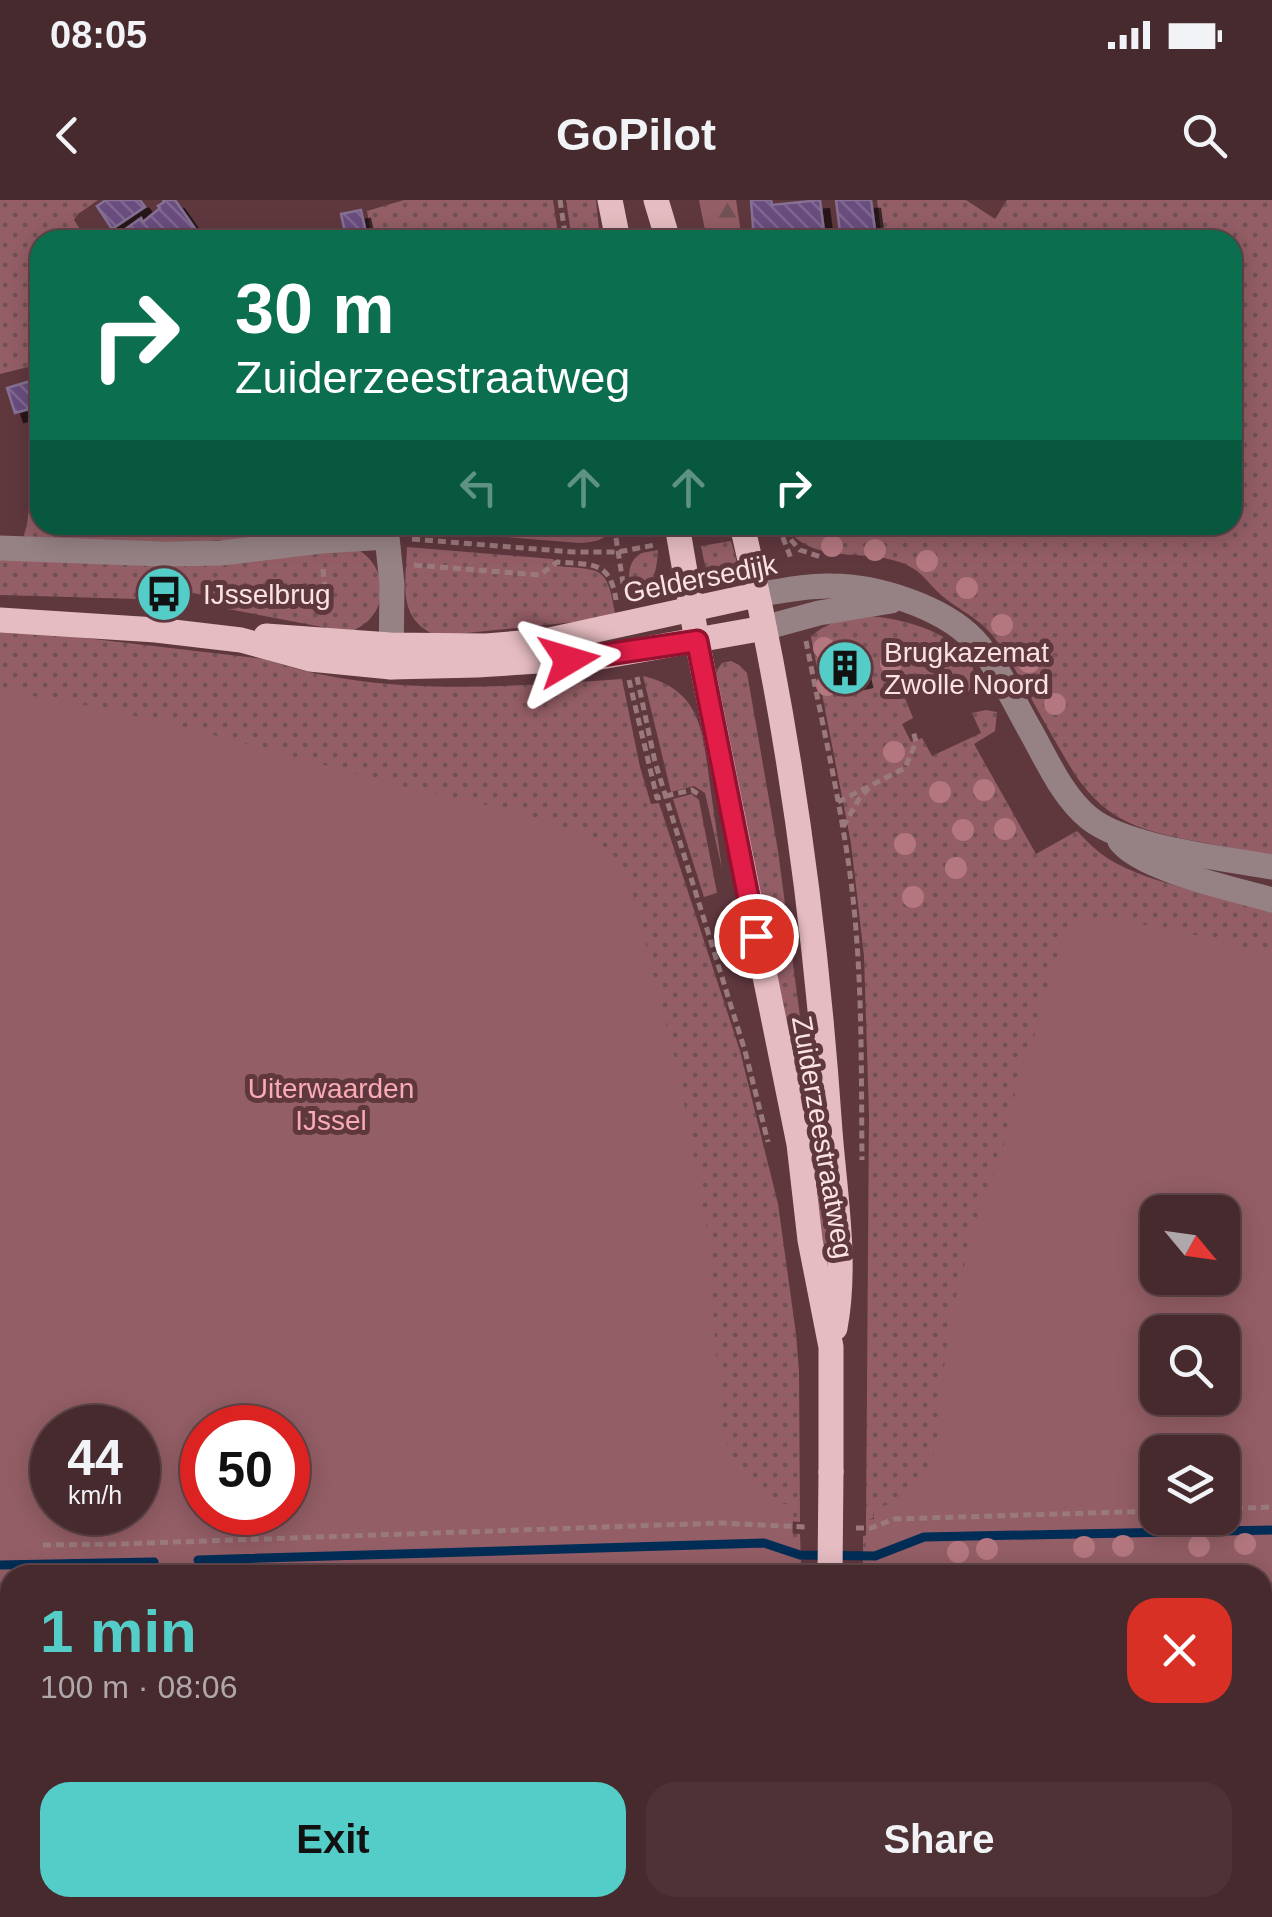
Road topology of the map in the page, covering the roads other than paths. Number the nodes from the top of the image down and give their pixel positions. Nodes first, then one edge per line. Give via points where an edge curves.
1 (610, 200) edge
2 (656, 200) edge
3 (616, 230) edge
4 (665, 230) edge
5 (679, 535) edge
6 (744, 535) edge
7 (0, 548) edge
8 (756, 595) junction
9 (902, 600) junction
10 (692, 608) junction
11 (0, 620) edge
12 (764, 628) junction
13 (697, 641) junction
14 (390, 656) junction
15 (1114, 834) junction
16 (1272, 867) edge
17 (1272, 900) edge
18 (831, 1347) junction
19 (830, 1565) edge

1 - 3 main road
2 - 4 main road
5 - 10 main road, Zuiderzeestraatweg
6 - 8 main road, Zuiderzeestraatweg
7 - 14 street via 221,553 387,537
8 - 9 street, Geldersedijk via 833,586
8 - 10 main road, Geldersedijk
8 - 12 main road, Zuiderzeestraatweg
9 - 12 street, Geldersedijk
9 - 15 street, Geldersedijk via 936,613 975,641 1068,796
10 - 13 main road, Zuiderzeestraatweg
10 - 14 main road, Geldersedijk via 545,641
11 - 14 main road, Geldersedijk via 241,640 310,659
12 - 13 main road, Geldersedijk
12 - 18 main road, Zuiderzeestraatweg via 817,970 839,1249
13 - 14 main road, Geldersedijk via 569,660
13 - 18 main road, Zuiderzeestraatweg via 799,1144
15 - 16 street, Geldersedijk
15 - 17 street via 1153,864
18 - 19 main road, Zuiderzeestraatweg, bridge

